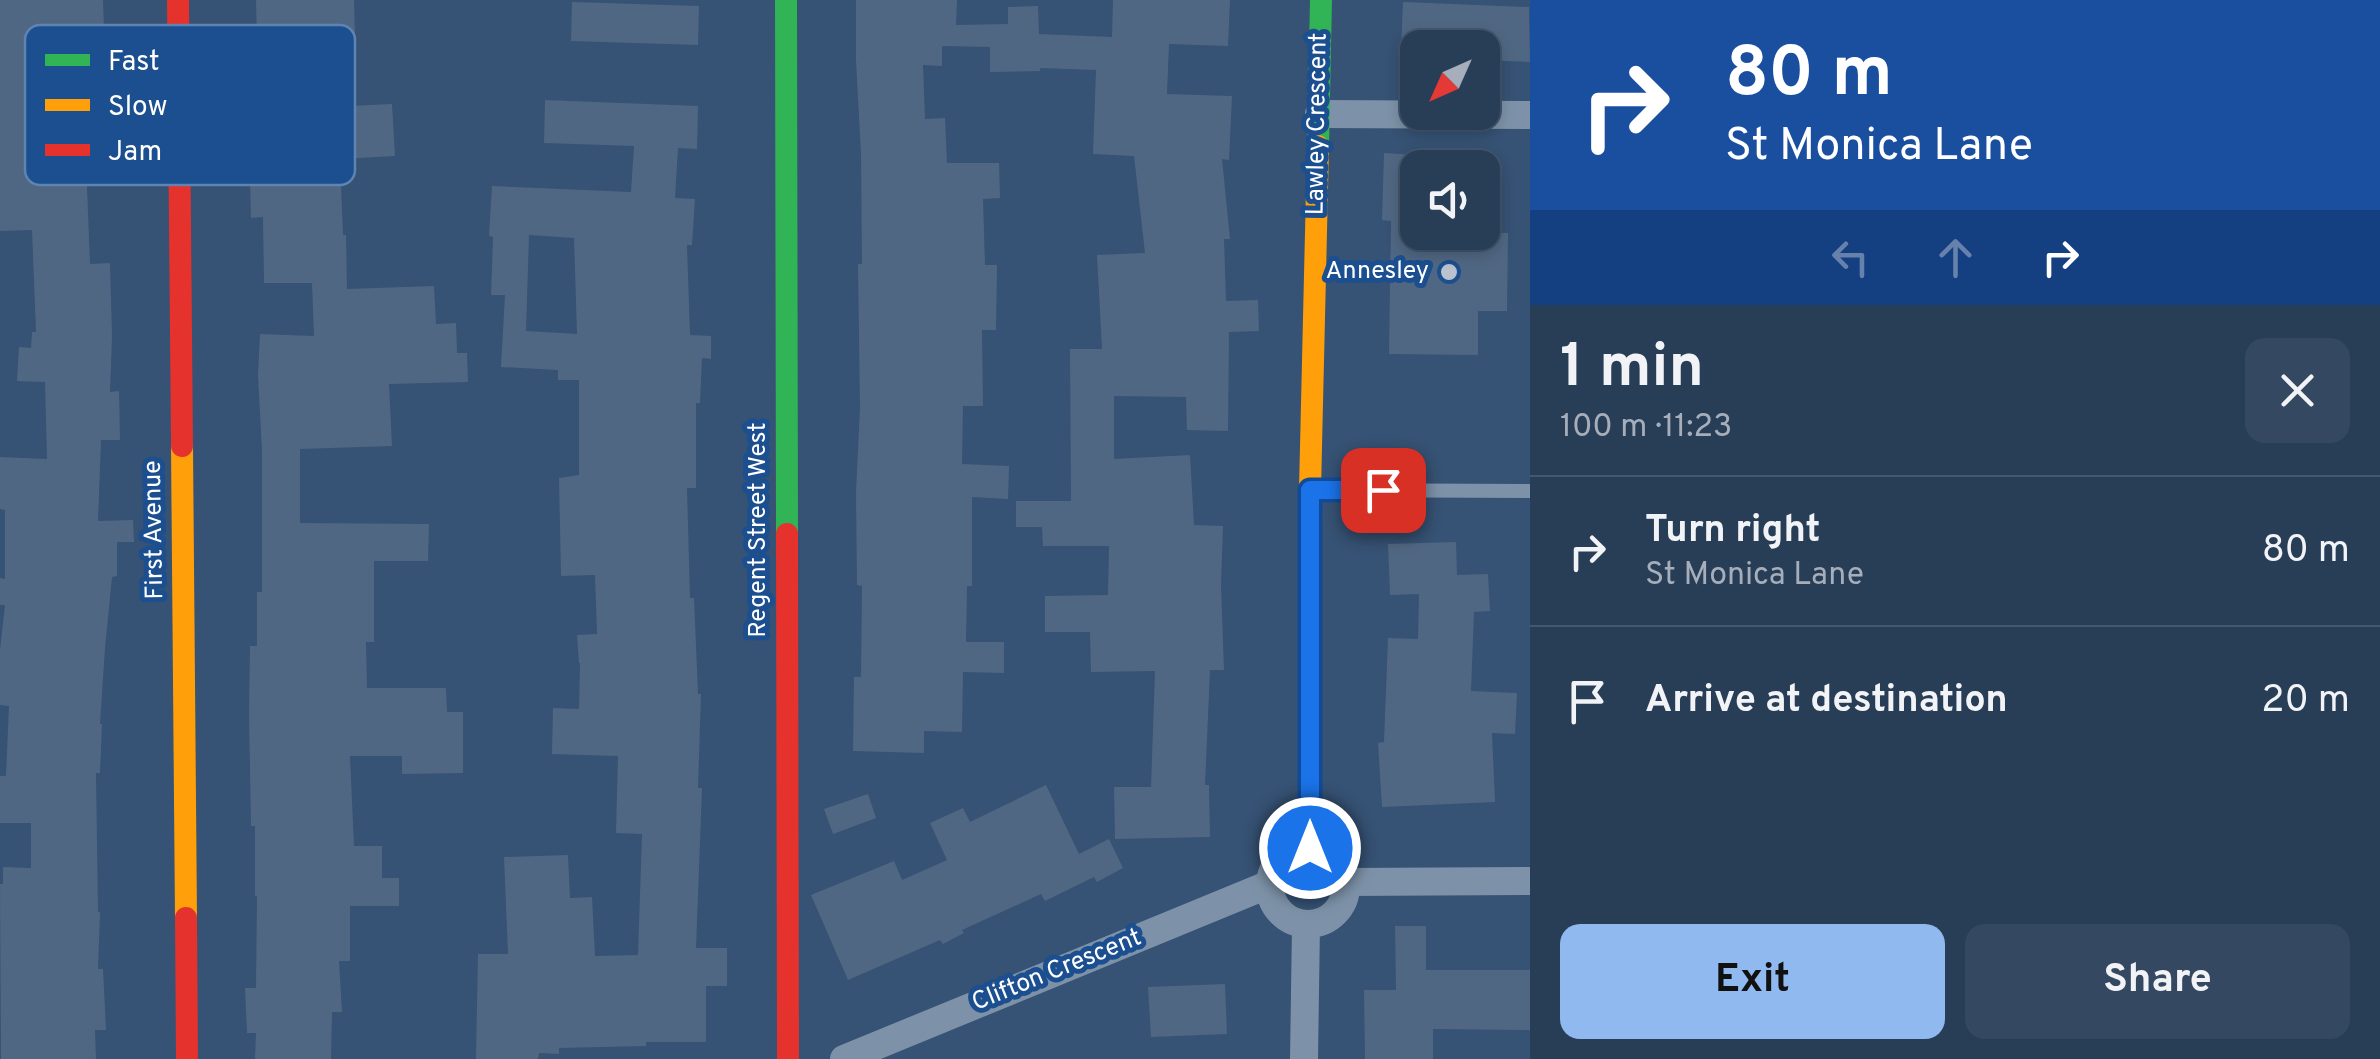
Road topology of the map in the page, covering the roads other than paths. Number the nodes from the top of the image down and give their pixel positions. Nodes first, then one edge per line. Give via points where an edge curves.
1 (178, 0) edge
2 (786, 0) edge
3 (1320, 0) edge
4 (178, 25) edge
5 (1319, 114) junction
6 (1530, 115) edge
7 (180, 185) edge
8 (1310, 490) junction
9 (1530, 491) edge
10 (1310, 848) junction
11 (1530, 881) edge
12 (1346, 882) junction
13 (1270, 884) junction
14 (1306, 925) junction
15 (187, 1059) edge
16 (788, 1059) edge
17 (844, 1059) edge
18 (1304, 1059) edge

1 - 4 street, First Avenue
2 - 16 street, Regent Street West
3 - 5 street, Lawley Crescent
5 - 6 street
5 - 8 street, Lawley Crescent
7 - 15 street, First Avenue
8 - 9 lane
8 - 10 street, Lawley Crescent
10 - 12 street via 1334,858
10 - 13 street via 1282,858
11 - 12 street
12 - 14 street via 1332,917
13 - 14 street via 1280,912
13 - 17 street, Clifton Crescent
14 - 18 street

